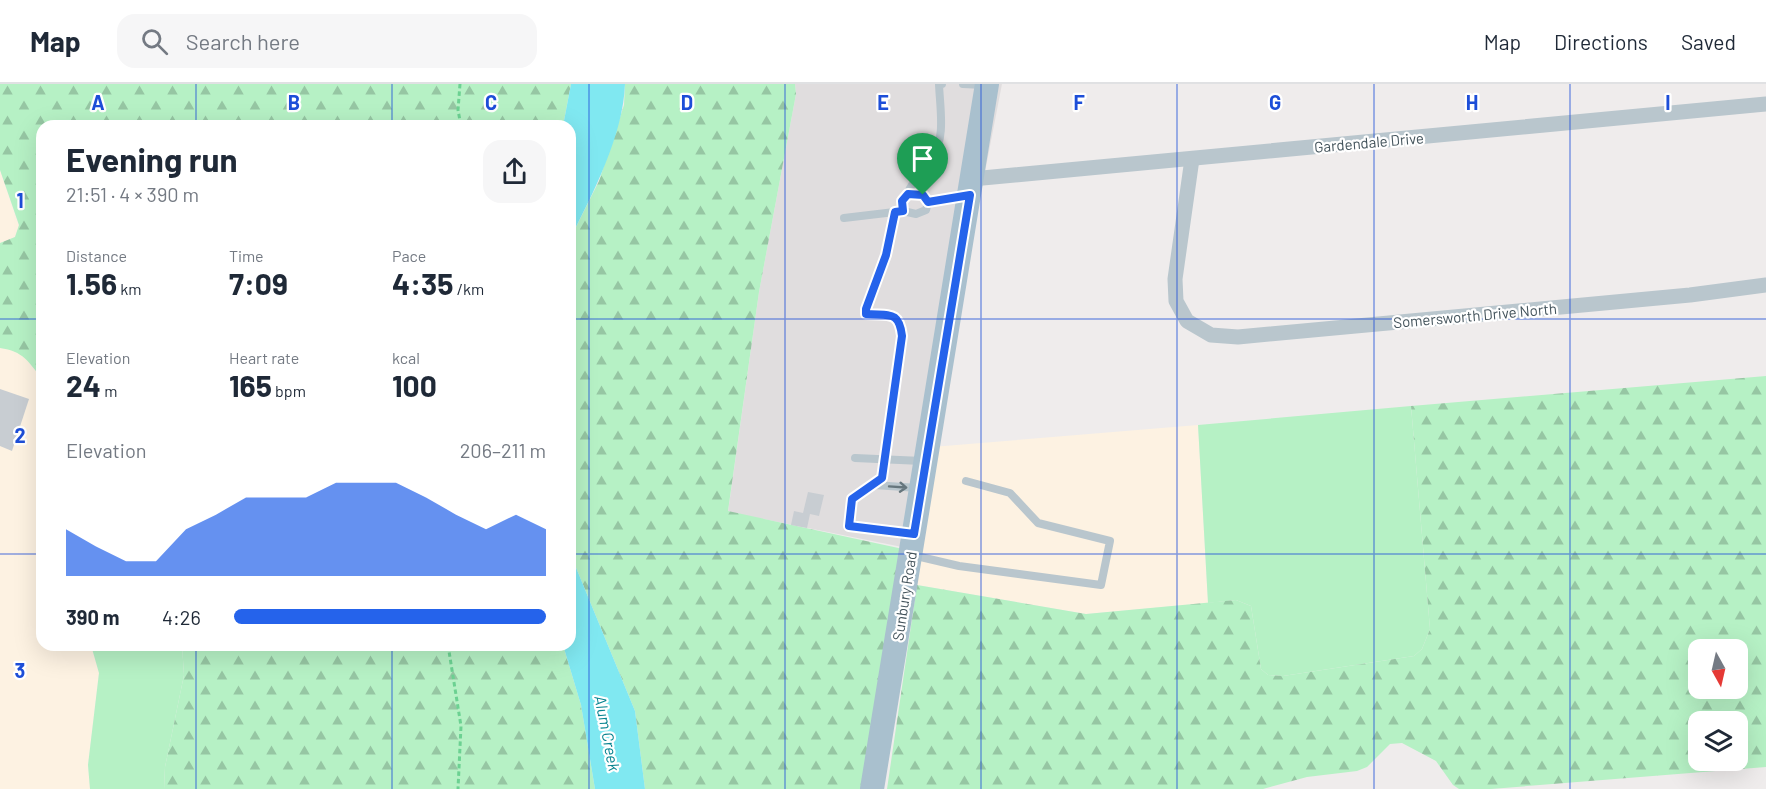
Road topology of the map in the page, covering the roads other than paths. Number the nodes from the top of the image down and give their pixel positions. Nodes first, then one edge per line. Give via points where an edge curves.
1 (942, 84) edge
2 (979, 84) edge
3 (1766, 104) edge
4 (1192, 159) junction
5 (971, 187) junction
6 (908, 194) junction
7 (928, 202) junction
8 (899, 211) junction
9 (844, 218) dead end
10 (1766, 285) edge
11 (855, 458) dead end
12 (885, 459) junction
13 (926, 462) junction
14 (966, 481) dead end
15 (874, 485) junction
16 (922, 488) junction
17 (913, 544) junction
18 (872, 789) edge

1 - 6 lane via 939,149 911,184
2 - 5 main road, Sunbury Road
3 - 4 street, Gardendale Drive
4 - 5 street, Gardendale Drive
4 - 10 street, Somersworth Drive North via 1175,279 1176,302 1187,321 1211,335 1238,337
5 - 7 lane
5 - 13 main road, Sunbury Road
6 - 7 lane via 923,195
6 - 8 lane
7 - 8 lane via 926,210 916,214
8 - 9 lane
8 - 12 lane via 866,309 866,314 891,316 901,322
11 - 12 lane
12 - 13 lane
12 - 15 lane via 882,478
13 - 16 main road, Sunbury Road
14 - 17 lane via 1010,492 1038,523 1110,541 1101,585 959,566
15 -> 16 lane
15 - 17 lane via 852,499 849,526
16 - 17 main road, Sunbury Road
17 - 18 main road, Sunbury Road

